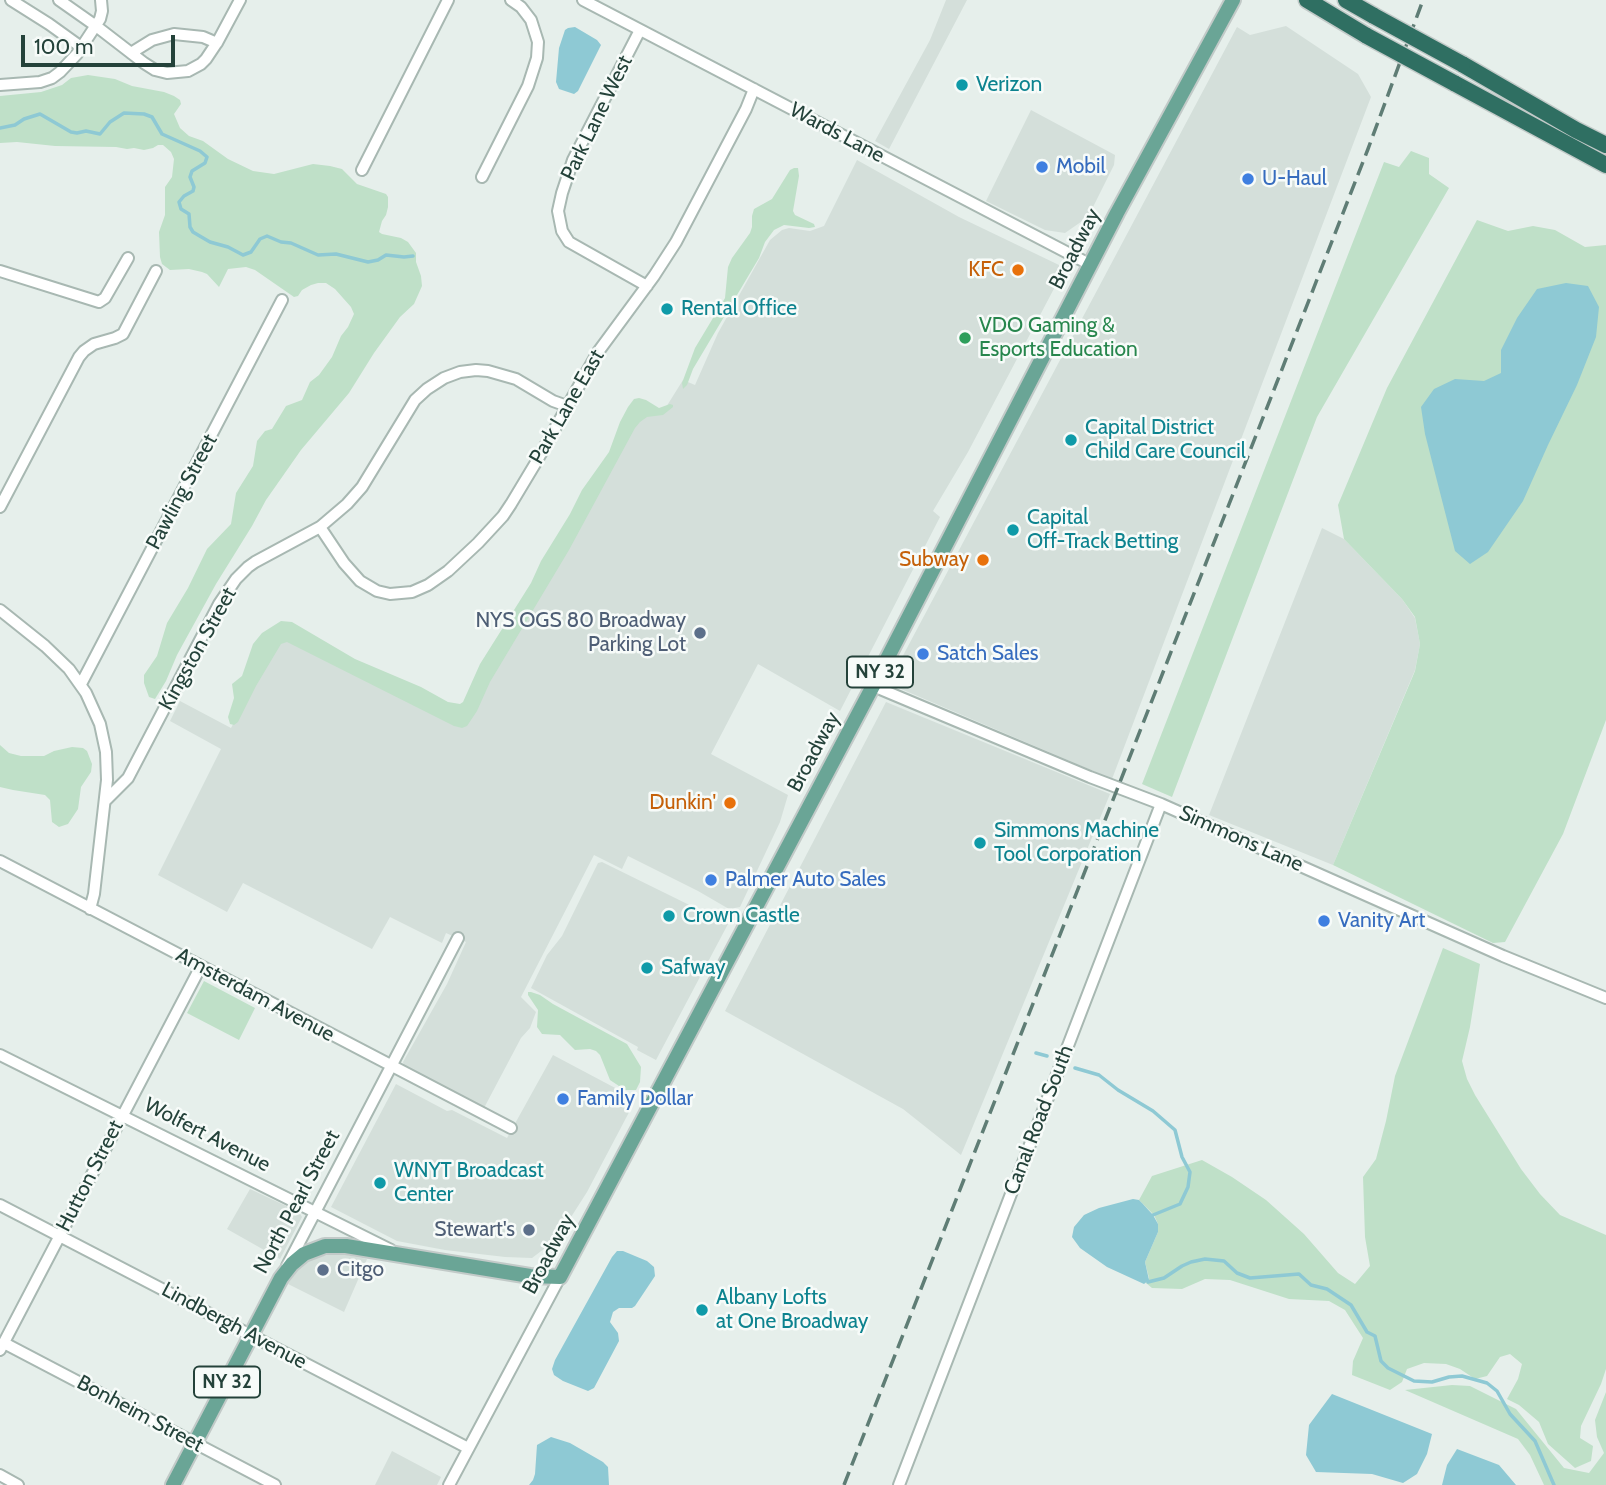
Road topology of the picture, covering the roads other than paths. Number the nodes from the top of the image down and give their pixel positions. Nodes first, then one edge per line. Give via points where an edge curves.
1 (11, 0) edge
2 (60, 0) edge
3 (101, 0) edge
4 (240, 0) edge
5 (448, 0) edge
6 (583, 0) edge
7 (1233, 0) edge
8 (1307, 0) edge
9 (1346, 0) edge
10 (516, 2) edge
11 (96, 26) junction
12 (640, 30) junction
13 (217, 43) junction
14 (80, 47) junction
15 (131, 53) junction
16 (0, 85) edge
17 (754, 89) junction
18 (1606, 145) edge
19 (1606, 165) edge
20 (362, 170) dead end
21 (482, 177) dead end
22 (128, 258) dead end
23 (1091, 265) junction
24 (0, 271) edge
25 (156, 271) dead end
26 (647, 286) junction
27 (282, 300) dead end
28 (567, 406) junction
29 (0, 507) edge
30 (320, 527) junction
31 (0, 610) edge
32 (81, 684) junction
33 (873, 686) junction
34 (105, 801) junction
35 (1161, 804) junction
36 (0, 861) edge
37 (90, 909) junction
38 (458, 937) dead end
39 (201, 966) junction
40 (1606, 998) edge
41 (0, 1055) edge
42 (391, 1066) junction
43 (121, 1116) junction
44 (511, 1128) dead end
45 (0, 1205) edge
46 (315, 1213) junction
47 (60, 1235) junction
48 (400, 1255) junction
49 (561, 1277) junction
50 (281, 1278) junction
51 (251, 1335) junction
52 (2, 1346) edge
53 (195, 1443) junction
54 (468, 1448) junction
55 (0, 1475) edge
56 (18, 1485) edge
57 (173, 1485) edge
58 (275, 1485) edge
59 (449, 1485) edge
60 (899, 1485) edge

1 - 14 street
2 - 11 street
3 - 11 street via 102,16
4 - 13 street
5 - 20 street
6 - 12 street, Wards Lane
7 - 23 main road, Broadway / NY 32
8 - 19 highway, bridge
9 - 18 highway, bridge
10 - 21 street via 536,32 537,58 528,86
11 - 14 street
11 - 15 street
12 - 17 street, Wards Lane
12 - 26 street, Park Lane West via 573,160 559,219 569,242
13 - 15 street via 174,34
13 - 15 street via 201,64 181,73 155,70
14 - 16 street via 52,78
17 - 23 street, Wards Lane
17 - 26 street, Park Lane East via 676,242
22 - 24 street via 98,302
23 - 33 main road, Broadway / NY 32
25 - 29 street via 123,334 94,344 79,357
26 - 28 street, Park Lane East via 604,343
27 - 32 street, Pawling Street
28 - 30 street, Kingston Street via 495,372 468,371 444,377 415,400 362,487
28 - 30 street, Park Lane East via 503,516 428,585 404,594 369,587 351,573
30 - 34 street, Kingston Street via 256,562 236,579 128,778
31 - 32 street via 54,654
32 - 34 street via 104,742
33 - 35 street, Simmons Lane
33 - 49 main road, Broadway / NY 32
34 - 37 street
35 - 40 street, Simmons Lane
35 - 60 street, Canal Road South
36 - 37 street, Amsterdam Avenue
37 - 39 street, Amsterdam Avenue
38 - 42 street, North Pearl Street
39 - 42 street, Amsterdam Avenue
39 - 43 street, Hutton Street
41 - 43 street, Wolfert Avenue
42 - 44 street, Amsterdam Avenue
42 - 46 street, North Pearl Street
43 - 46 street, Wolfert Avenue
43 - 47 street, Hutton Street
45 - 47 street, Lindbergh Avenue
46 - 48 street, Wolfert Avenue
46 - 50 street, North Pearl Street
47 - 51 street, Lindbergh Avenue
47 - 52 street, Hutton Street
48 - 49 main road, Wolfert Avenue / NY 32
48 - 50 main road, NY 32 via 326,1246 304,1254
49 - 54 street, Broadway
50 - 51 main road, North Pearl Street / NY 32
51 - 53 main road, North Pearl Street / NY 32
51 - 54 street, Lindbergh Avenue
52 - 53 street, Bonheim Street
53 - 57 main road, North Pearl Street / NY 32
53 - 58 street, Bonheim Street
54 - 59 street, Broadway
55 - 56 street

